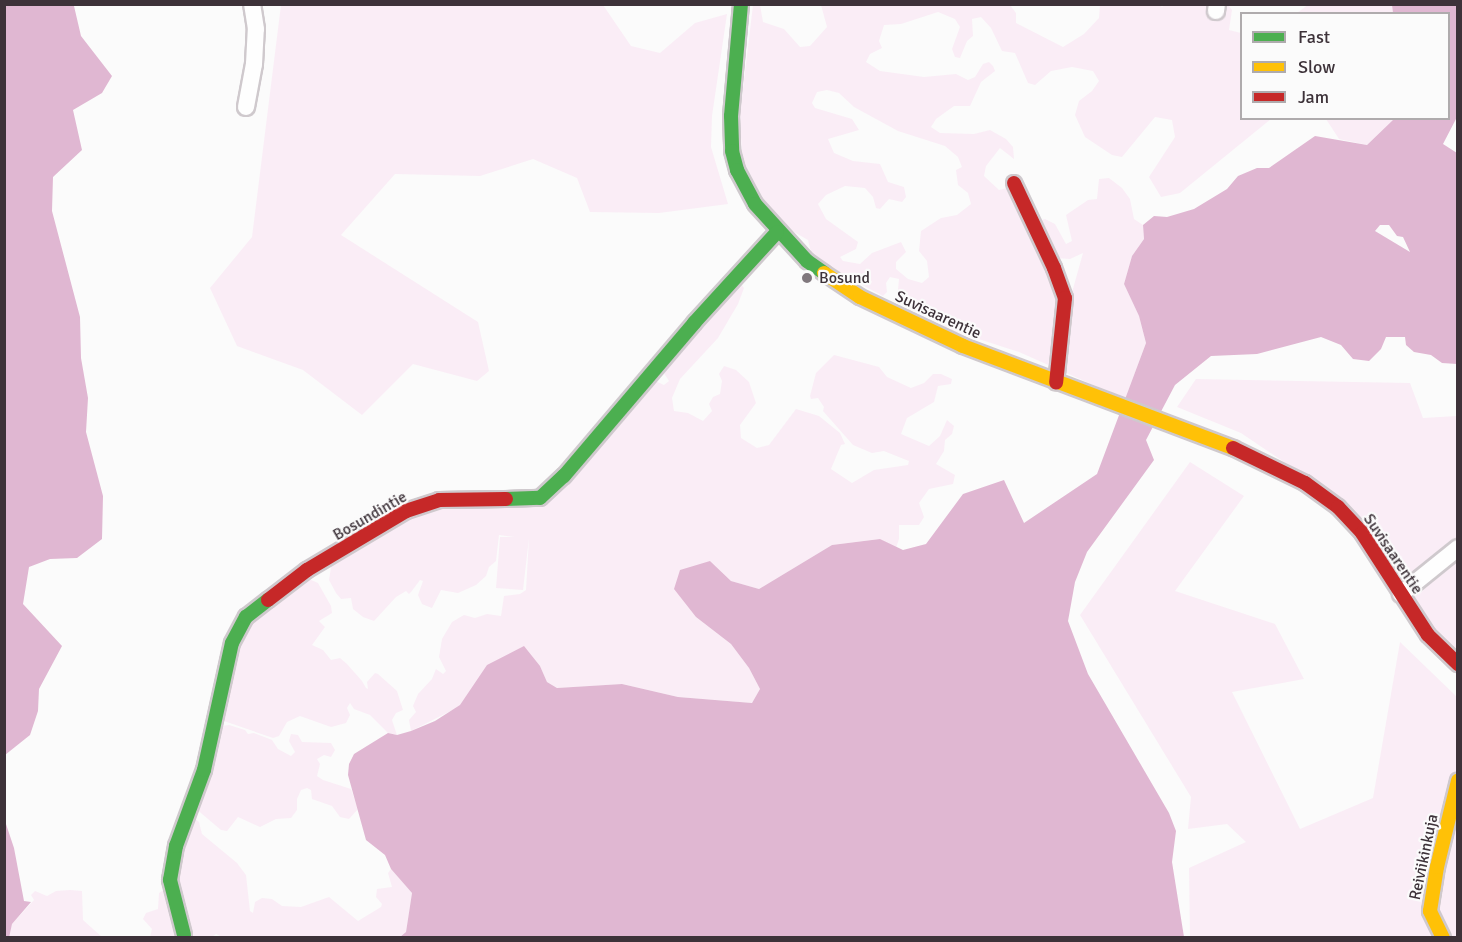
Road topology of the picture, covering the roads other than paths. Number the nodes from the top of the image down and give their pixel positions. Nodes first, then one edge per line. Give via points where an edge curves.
1 (252, 4) edge
2 (741, 4) edge
3 (246, 107) dead end
4 (1014, 183) dead end
5 (777, 232) junction
6 (1056, 383) junction
7 (1458, 548) edge
8 (1401, 594) junction
9 (1458, 664) edge
10 (1458, 781) edge
11 (184, 935) dead end
12 (1443, 938) edge

1 - 3 street via 256,29 254,64
2 - 5 street, Suvisaarentie via 732,151 745,188
4 - 6 street via 1065,298
5 - 6 street, Suvisaarentie via 813,266 860,297 963,346
5 - 11 street, Bosundintie via 564,476 540,498 457,498 416,508 387,521 308,570 246,617 232,643 204,770 176,846 170,880
6 - 8 street, Suvisaarentie via 1268,463 1323,495 1362,533
7 - 8 street
8 - 9 street, Suvisaarentie via 1428,635
10 - 12 street, Reiviikinkuja via 1430,911

